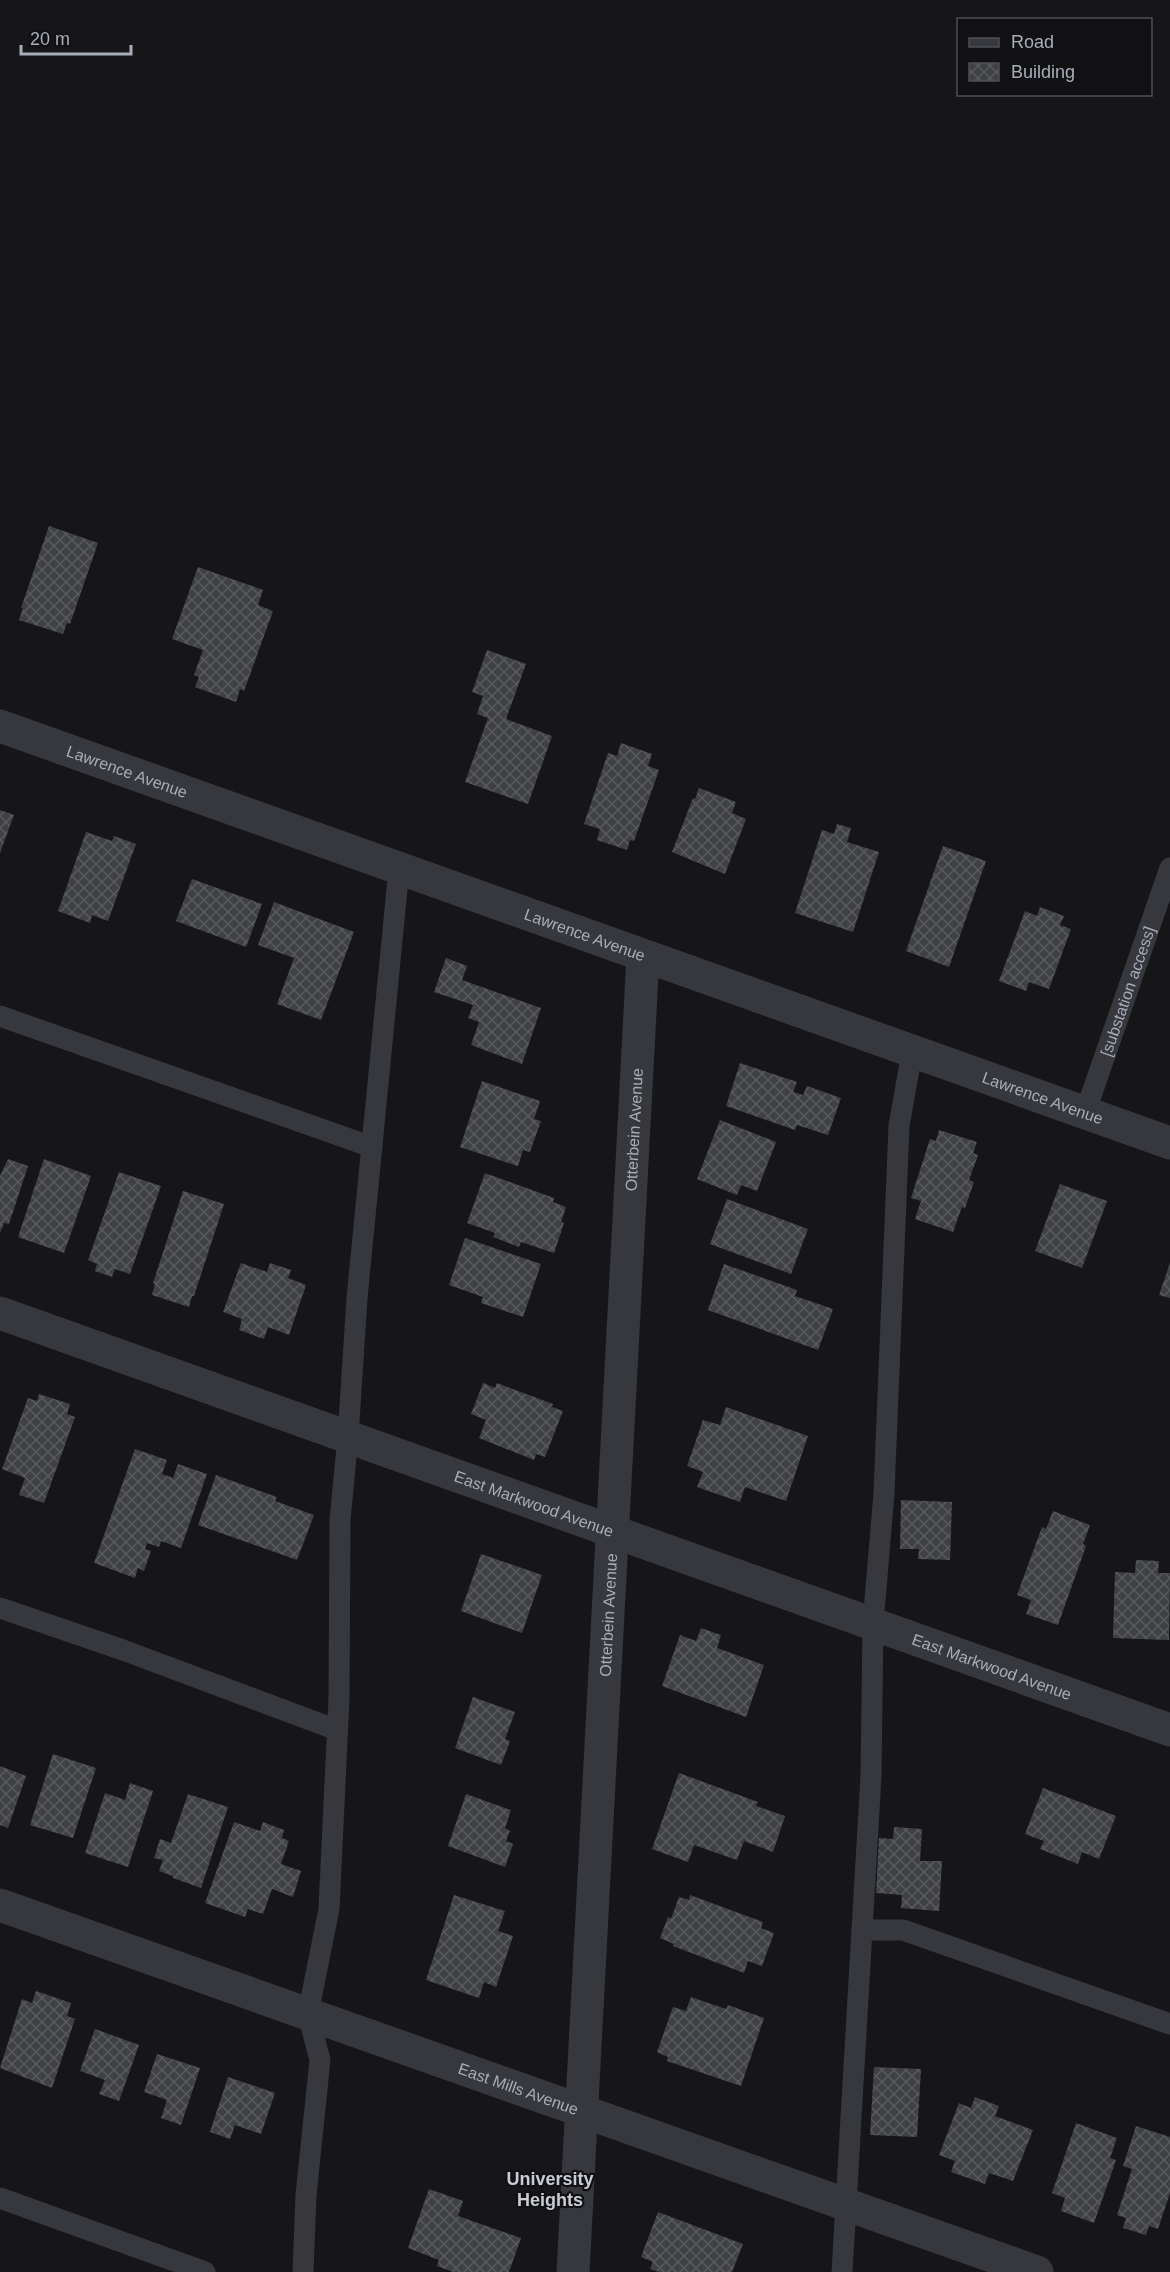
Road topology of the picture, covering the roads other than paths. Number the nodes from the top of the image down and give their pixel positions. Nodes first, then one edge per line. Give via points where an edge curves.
1 (0, 726) edge
2 (1170, 868) edge
3 (399, 869) junction
4 (643, 956) junction
5 (0, 1016) edge
6 (912, 1052) junction
7 (1085, 1113) junction
8 (1170, 1143) edge
9 (372, 1147) junction
10 (0, 1313) edge
11 (348, 1437) junction
12 (612, 1531) junction
13 (0, 1608) edge
14 (873, 1624) junction
15 (337, 1730) junction
16 (1170, 1730) edge
17 (0, 1905) edge
18 (862, 1930) junction
19 (308, 2013) junction
20 (1170, 2024) edge
21 (582, 2110) junction
22 (0, 2198) edge
23 (845, 2204) junction
24 (205, 2272) edge
25 (303, 2272) edge
26 (573, 2272) edge
27 (842, 2272) edge
28 (1037, 2272) edge

1 - 3 street, Lawrence Avenue
2 - 7 lane, [substation access]
3 - 4 street, Lawrence Avenue
3 - 9 lane
4 - 6 street, Lawrence Avenue
4 - 12 street, Otterbein Avenue
5 - 9 lane
6 - 7 street, Lawrence Avenue
6 - 14 lane via 899,1126 884,1493
7 - 8 street, Lawrence Avenue
9 - 11 lane
10 - 11 street, East Markwood Avenue
11 - 12 street, East Markwood Avenue
11 - 15 lane via 340,1520
12 - 14 street, East Markwood Avenue
12 - 21 street, Otterbein Avenue
13 - 15 lane
14 - 16 street, East Markwood Avenue
14 - 18 lane via 872,1776
15 - 19 lane via 329,1909
17 - 19 street, East Mills Avenue
18 - 20 lane via 903,1930
18 - 23 lane
19 - 21 street, East Mills Avenue
19 - 25 lane via 320,2060 306,2195
21 - 23 street, East Mills Avenue
21 - 26 street, Otterbein Avenue
22 - 24 lane
23 - 27 lane
23 - 28 street, East Mills Avenue

